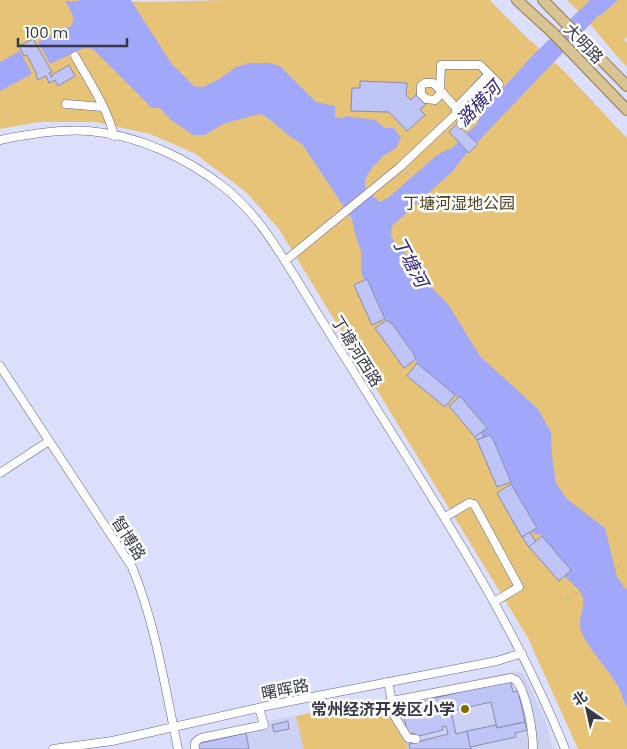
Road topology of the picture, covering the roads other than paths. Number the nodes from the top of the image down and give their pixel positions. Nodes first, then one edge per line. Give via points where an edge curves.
1 (517, 0) edge
2 (543, 0) edge
3 (75, 56) dead end
4 (489, 74) junction
5 (627, 86) edge
6 (66, 104) dead end
7 (103, 108) junction
8 (456, 108) junction
9 (627, 110) edge
10 (462, 124) dead end
11 (114, 136) junction
12 (0, 140) edge
13 (285, 260) junction
14 (0, 366) edge
15 (49, 441) junction
16 (0, 473) edge
17 (445, 517) junction
18 (494, 602) junction
19 (522, 653) junction
20 (388, 682) junction
21 (392, 701) junction
22 (259, 708) junction
23 (173, 728) junction
24 (416, 739) dead end
25 (53, 749) edge
26 (178, 749) edge
27 (195, 749) edge
28 (533, 749) edge
29 (565, 749) edge

1 - 9 main road, 大明路
2 - 5 main road, 大明路
3 - 7 street
4 - 8 street
4 - 8 street via 480,65 441,65 441,91
4 - 10 street via 500,84
6 - 7 street
7 - 11 street
8 - 13 street via 456,114 402,165
11 - 12 street, 丁塘河西路 via 90,131 36,133
11 - 13 street, 丁塘河西路 via 137,140 185,161 226,188 261,224
13 - 17 street, 丁塘河西路
14 - 15 street, 智博路
15 - 16 street
15 - 23 street, 智博路 via 132,567 144,602
17 - 18 street, 丁塘河西路
17 - 18 street via 468,503 474,504 519,587
18 - 19 street, 丁塘河西路
19 - 20 street, 曙晖路 via 497,662
19 - 29 street, 丁塘河西路
20 - 21 street
20 - 22 street, 曙晖路
21 - 24 street via 395,717 408,738
21 - 28 street via 510,678 516,680 522,692
22 - 23 street, 曙晖路
22 - 27 street via 264,725 200,738 194,744
23 - 25 street, 曙晖路
23 - 26 street, 智博路

